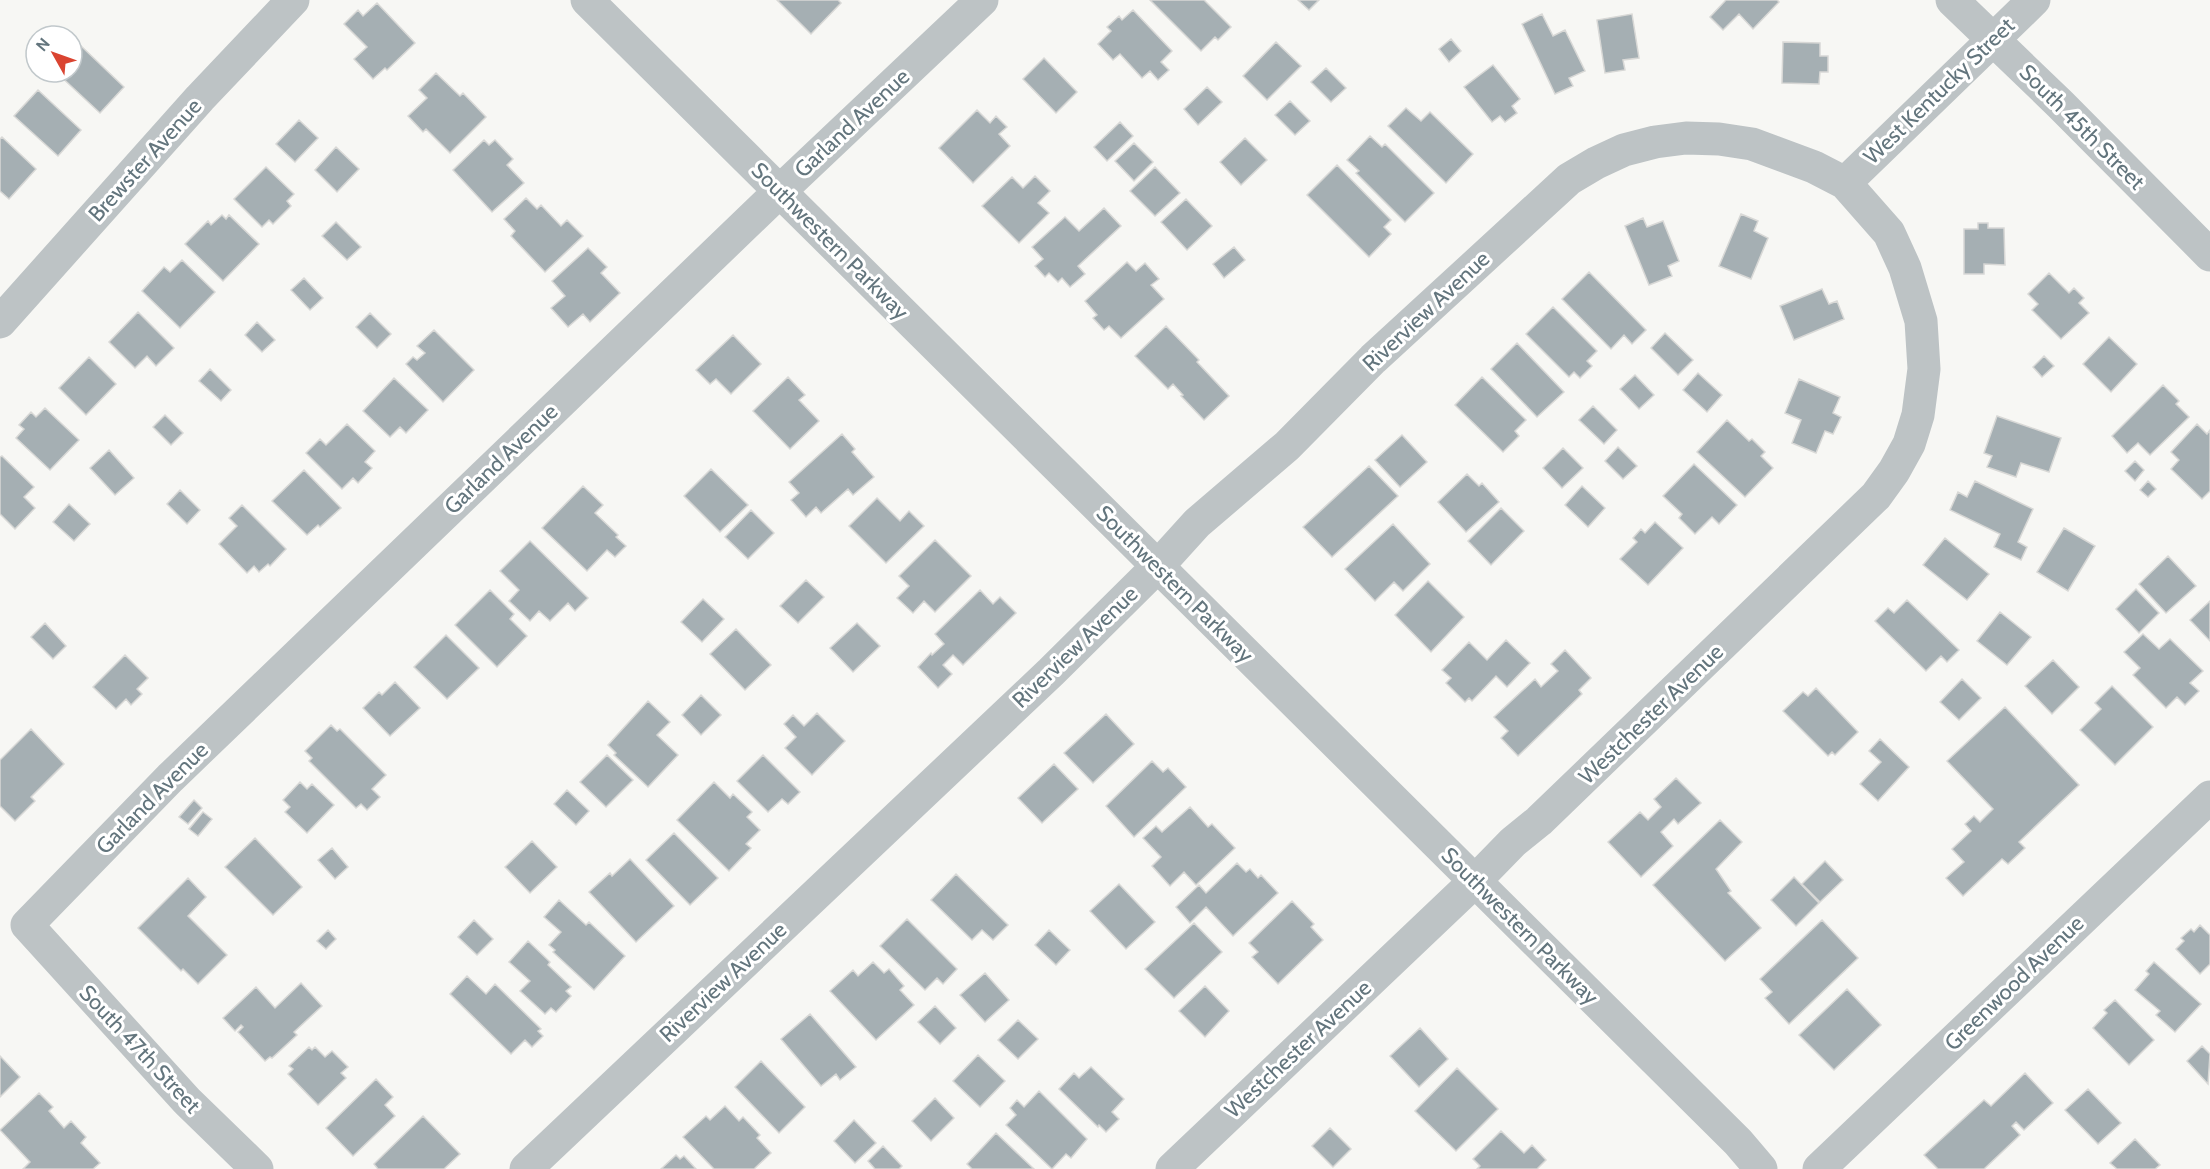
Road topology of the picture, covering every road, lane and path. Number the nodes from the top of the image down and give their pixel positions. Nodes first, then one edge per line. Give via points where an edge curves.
1 (293, 0) edge
2 (587, 0) edge
3 (982, 0) edge
4 (1952, 0) edge
5 (2034, 0) edge
6 (1993, 40) junction
7 (1845, 183) junction
8 (780, 191) junction
9 (2210, 255) edge
10 (0, 322) edge
11 (1158, 566) junction
12 (2210, 797) edge
13 (1474, 882) junction
14 (27, 925) joint
15 (257, 1169) edge
16 (526, 1169) edge
17 (1172, 1169) edge
18 (1761, 1169) edge
19 (1819, 1169) edge

1 - 10 street, Brewster Avenue
2 - 8 street, Southwestern Parkway
3 - 8 street, Garland Avenue
4 - 6 street, South 45th Street
5 - 6 street, West Kentucky Street
6 - 7 street, West Kentucky Street
6 - 9 street, South 45th Street
7 - 11 street, Riverview Avenue via 1752,144 1719,139 1655,142 1596,163 1569,179 1528,215 1373,359 1287,446 1197,523
7 - 13 street, Westchester Avenue via 1889,233 1905,267 1921,321 1924,369 1918,415 1909,444 1876,496
8 - 11 street, Southwestern Parkway
8 - 14 street, Garland Avenue via 170,778
11 - 13 street, Southwestern Parkway
11 - 16 street, Riverview Avenue via 1043,680
12 - 19 street, Greenwood Avenue
13 - 17 street, Westchester Avenue
13 - 18 street, Southwestern Parkway
14 - 15 street, South 47th Street via 187,1101

